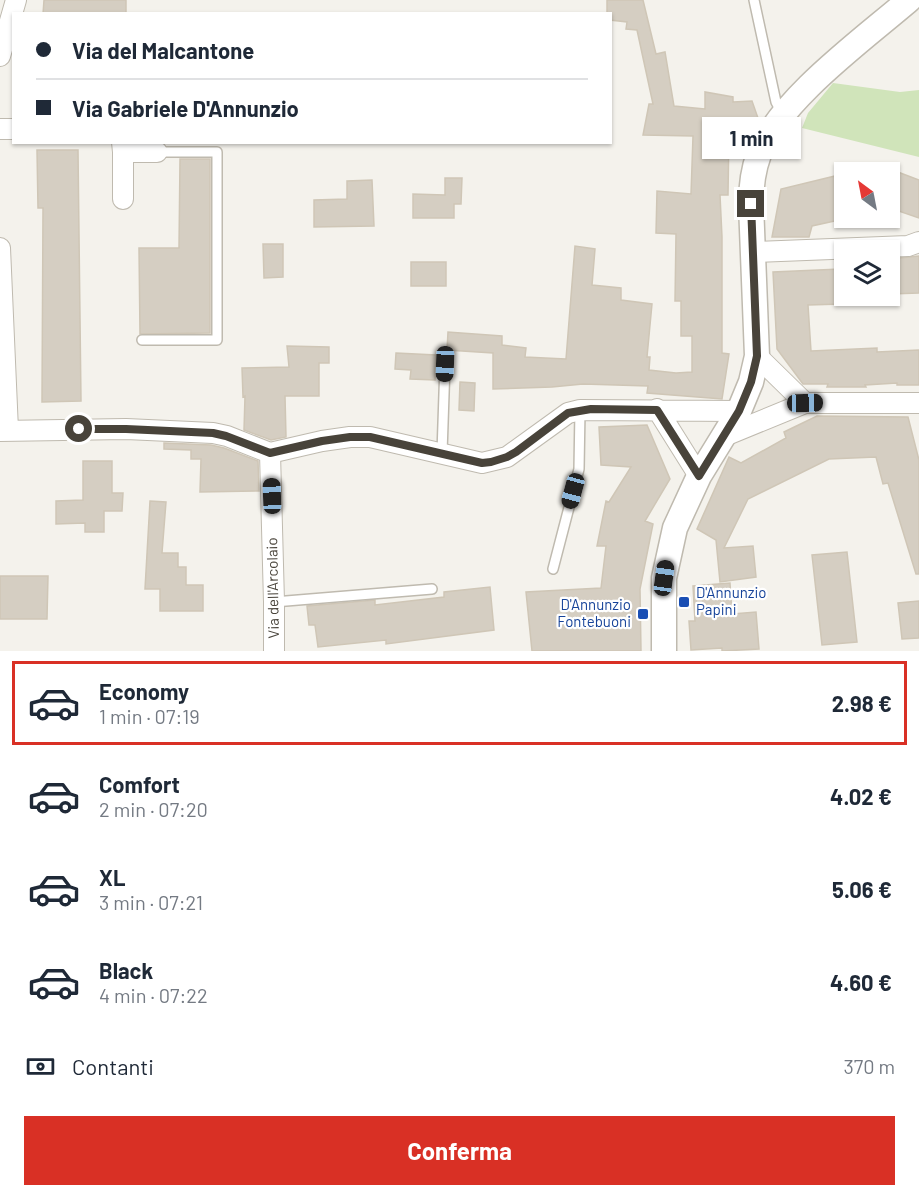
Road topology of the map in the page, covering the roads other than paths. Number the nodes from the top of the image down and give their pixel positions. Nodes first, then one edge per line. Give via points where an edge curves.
1 (754, 0) edge
2 (909, 0) edge
3 (12, 14) edge
4 (0, 56) edge
5 (783, 115) junction
6 (122, 148) edge
7 (157, 152) joint
8 (123, 199) dead end
9 (919, 242) edge
10 (0, 248) edge
11 (753, 252) junction
12 (1, 321) edge
13 (142, 340) dead end
14 (757, 356) junction
15 (445, 364) dead end
16 (805, 403) junction
17 (919, 403) edge
18 (657, 410) junction
19 (574, 411) junction
20 (739, 411) junction
21 (4, 430) edge
22 (722, 437) junction
23 (270, 453) junction
24 (442, 453) junction
25 (699, 476) junction
26 (553, 569) dead end
27 (432, 589) dead end
28 (274, 602) junction
29 (274, 651) edge
30 (664, 651) edge

1 - 5 lane
2 - 5 street via 812,84
3 - 4 street
5 - 11 street via 762,148 754,172
6 - 7 street
6 - 8 street
7 - 13 lane via 217,152 217,340
9 - 11 street via 908,246
10 - 12 street
11 - 14 street
12 - 21 street
14 - 16 street
14 - 20 street
15 - 24 lane
16 - 17 street
16 - 22 street
18 - 19 street
18 - 20 street
18 - 25 street
19 - 24 street via 499,460 482,463
19 - 26 lane via 579,469
20 - 22 street
21 - 23 street via 213,433
22 - 25 street
23 - 24 street via 350,437 370,437
23 - 28 street, Via dell'Arcolaio
25 - 30 street via 679,518 667,561
27 - 28 lane
28 - 29 street, Via dell'Arcolaio

